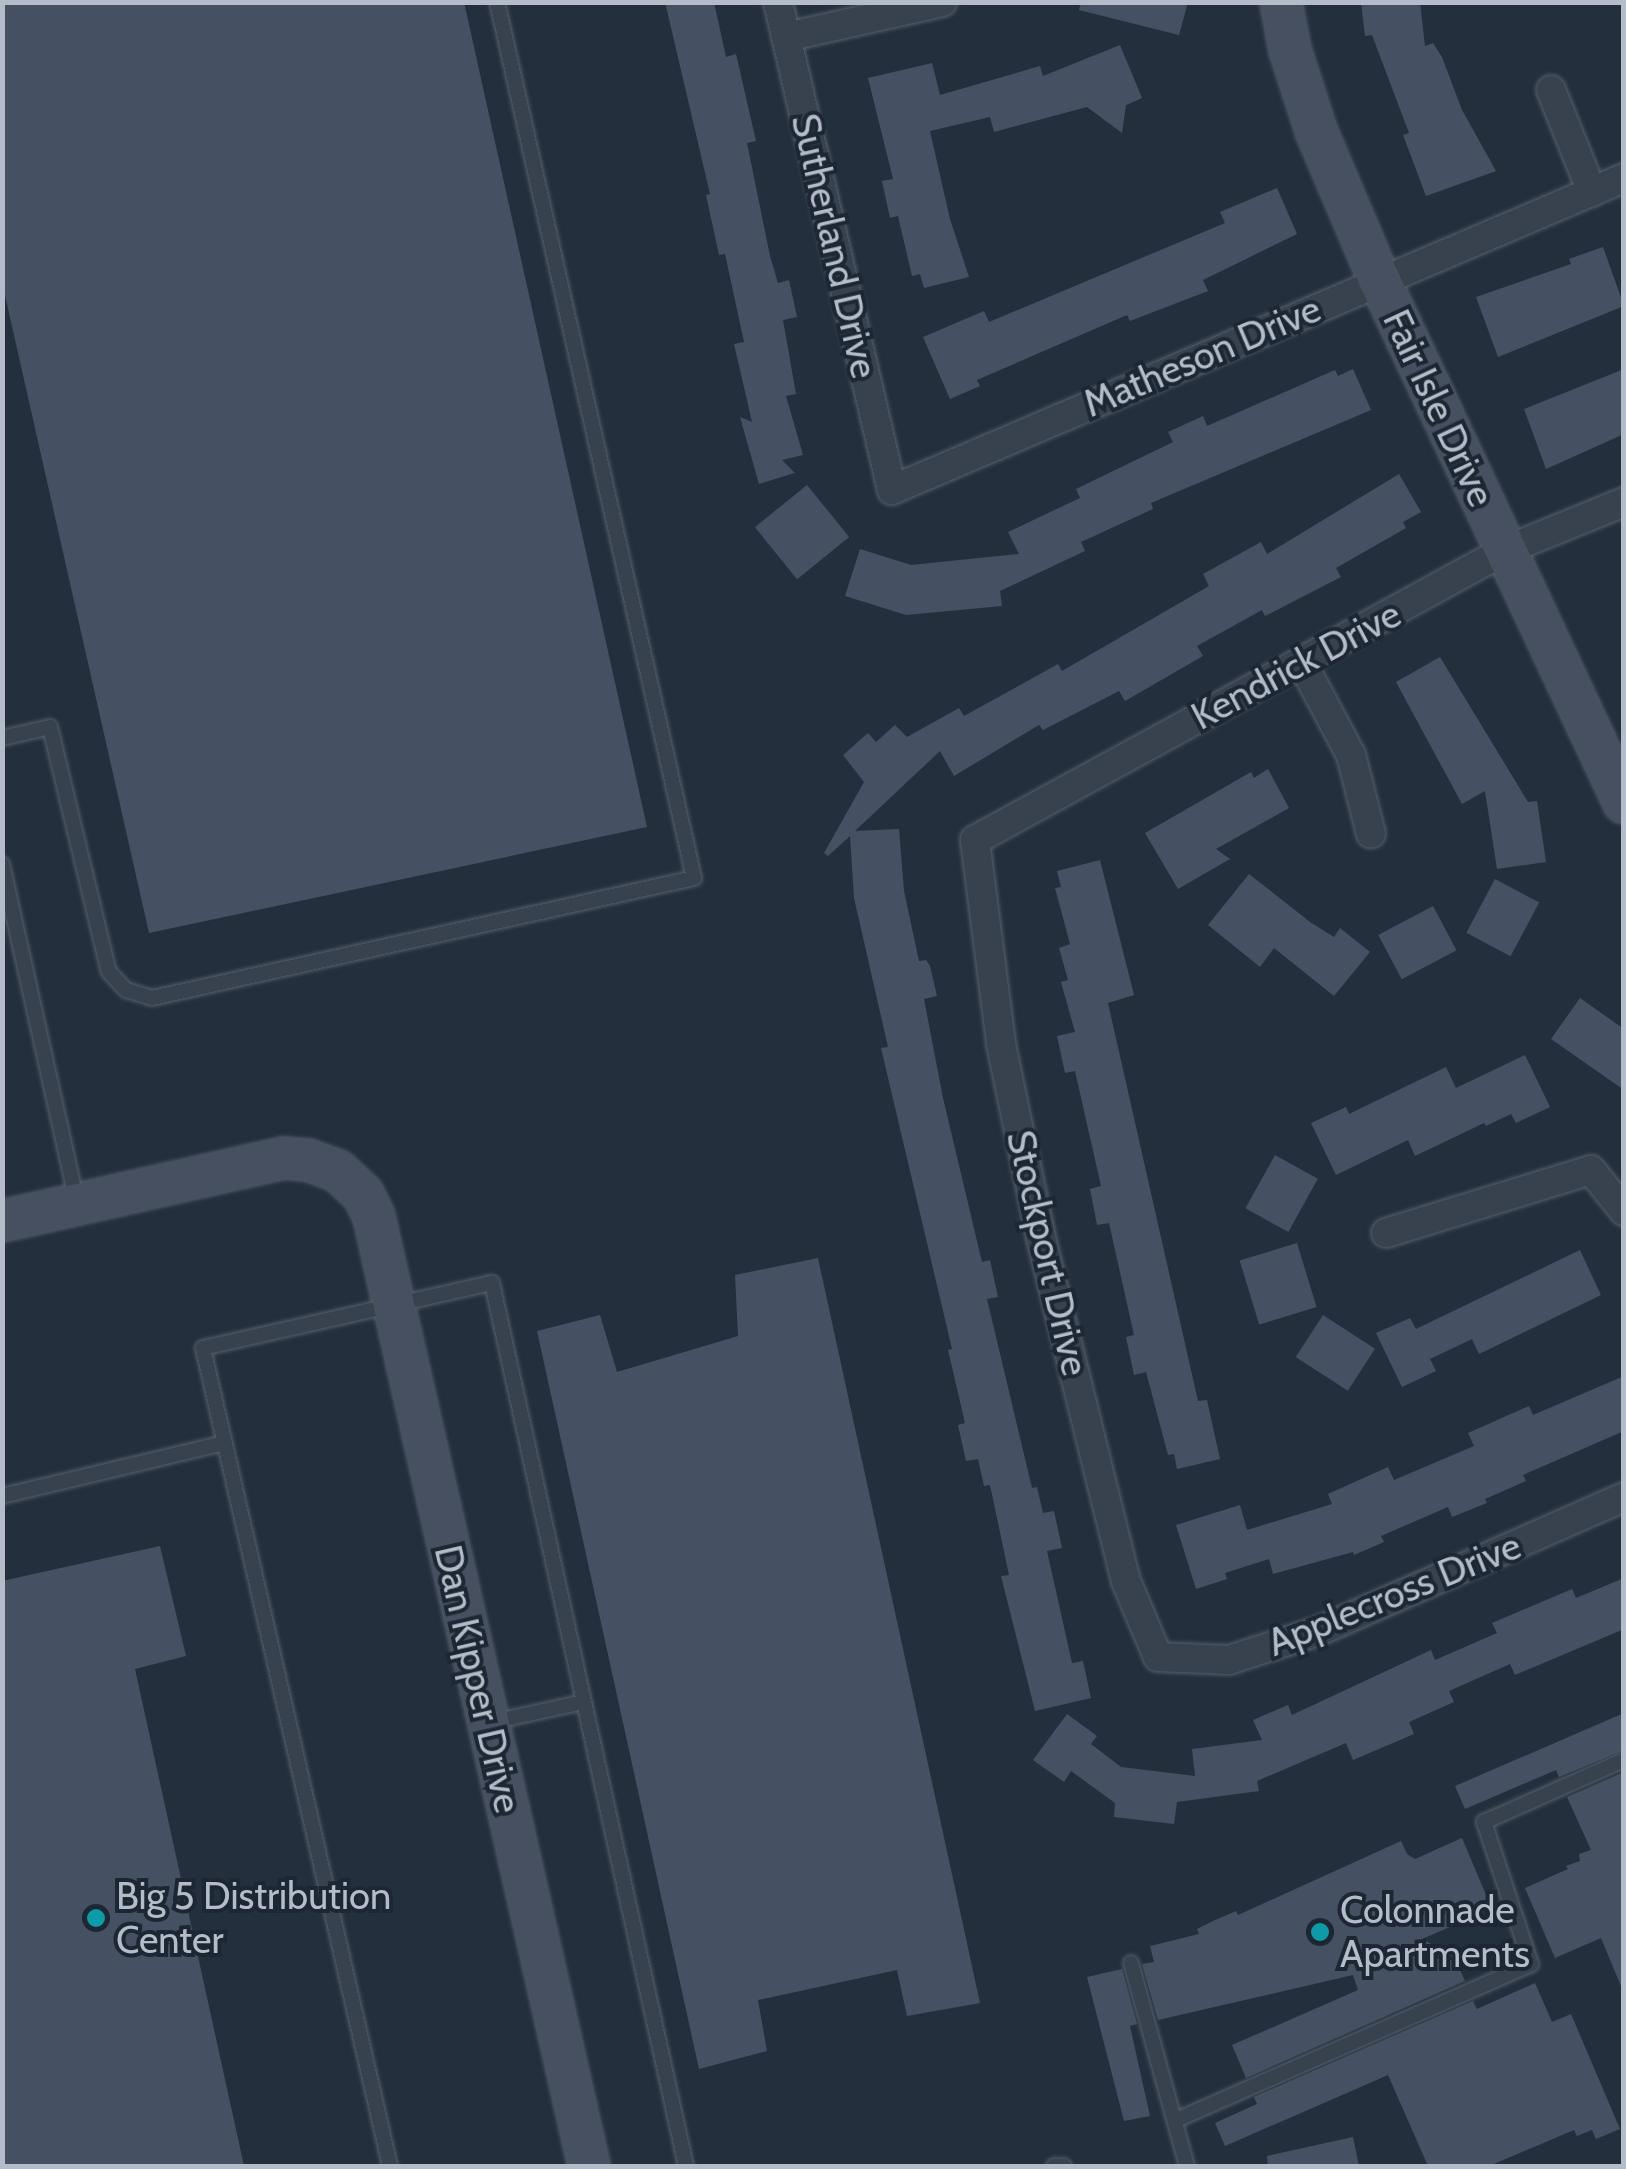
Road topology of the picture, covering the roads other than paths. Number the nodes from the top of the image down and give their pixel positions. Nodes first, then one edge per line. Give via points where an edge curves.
1 (497, 2) edge
2 (778, 2) edge
3 (942, 2) edge
4 (1281, 2) edge
5 (786, 37) junction
6 (1551, 90) dead end
7 (1624, 178) edge
8 (1592, 192) junction
9 (1379, 278) junction
10 (892, 490) joint
11 (1624, 502) edge
12 (1504, 551) junction
13 (1302, 663) junction
14 (2, 738) edge
15 (1624, 803) edge
16 (1371, 834) dead end
17 (975, 840) joint
18 (2, 864) edge
19 (78, 1205) junction
20 (1624, 1211) edge
21 (2, 1221) edge
22 (1386, 1233) dead end
23 (394, 1306) junction
24 (225, 1443) junction
25 (2, 1496) edge
26 (1624, 1497) edge
27 (1158, 1658) joint
28 (584, 1702) junction
29 (488, 1723) junction
30 (1624, 1760) edge
31 (1131, 1963) dead end
32 (1176, 2120) junction
33 (390, 2166) edge
34 (589, 2166) edge
35 (686, 2166) edge
36 (1054, 2166) edge
37 (1064, 2166) edge
38 (1187, 2166) edge

1 - 14 lane via 694,878 152,998 126,990 109,972 50,727
2 - 5 street, Sutherland Drive
3 - 5 street
4 - 9 street, Fair Isle Drive via 1317,132
5 - 10 street, Sutherland Drive
6 - 8 street
7 - 8 street, Matheson Drive
8 - 9 street, Matheson Drive
9 - 10 street, Matheson Drive
9 - 12 street, Fair Isle Drive
11 - 12 street, Kendrick Drive
12 - 13 street, Kendrick Drive
12 - 15 street, Fair Isle Drive
13 - 16 street via 1350,756
13 - 17 street, Kendrick Drive
17 - 27 street, Stockport Drive via 1001,1044 1042,1238 1126,1581
18 - 19 lane
19 - 21 street
19 - 23 street, Dan Kipper Drive via 284,1158 308,1160 338,1172 362,1194 374,1217
20 - 22 street via 1591,1170
23 - 24 lane via 203,1348
23 - 28 lane via 492,1283
23 - 29 street, Dan Kipper Drive
24 - 25 lane
24 - 33 lane
26 - 27 street, Applecross Drive via 1319,1631 1229,1660
28 - 29 lane
28 - 35 lane
29 - 34 street, Dan Kipper Drive
30 - 32 lane via 1484,1822 1531,1964
31 - 32 lane
32 - 38 lane
36 - 37 lane

